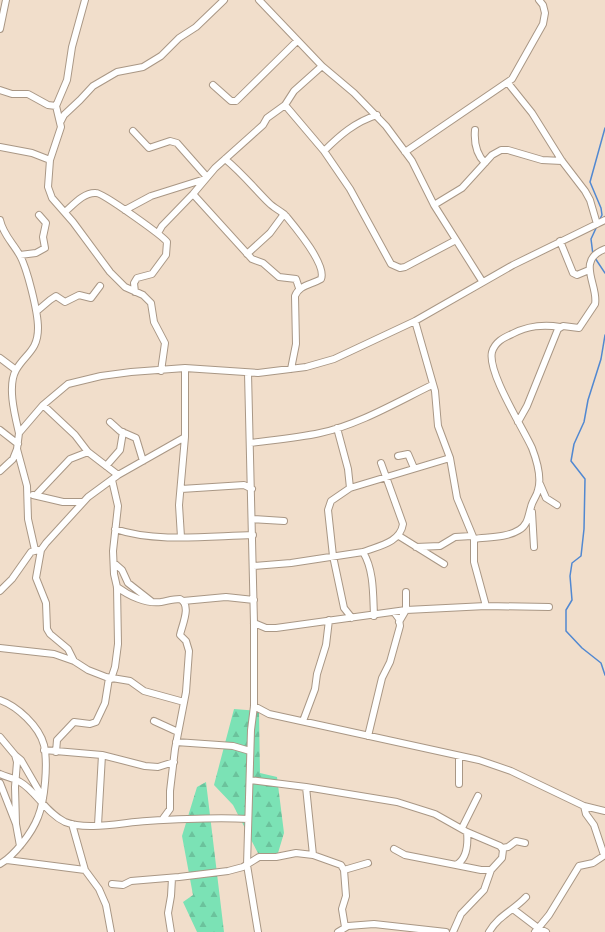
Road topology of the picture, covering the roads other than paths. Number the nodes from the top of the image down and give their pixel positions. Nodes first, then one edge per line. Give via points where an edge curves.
1 (6, 0) edge
2 (85, 0) edge
3 (224, 0) edge
4 (539, 0) edge
5 (262, 1) edge
6 (0, 29) edge
7 (297, 41) junction
8 (322, 66) junction
9 (508, 83) junction
10 (213, 85) dead end
11 (0, 90) edge
12 (285, 105) junction
13 (56, 106) junction
14 (377, 115) junction
15 (61, 121) junction
16 (474, 130) dead end
17 (133, 131) dead end
18 (0, 147) edge
19 (324, 151) junction
20 (405, 152) junction
21 (225, 159) junction
22 (50, 160) junction
23 (562, 161) junction
24 (485, 163) junction
25 (206, 178) junction
26 (193, 194) junction
27 (434, 205) junction
28 (125, 210) junction
29 (65, 212) junction
30 (284, 214) junction
31 (39, 215) dead end
32 (0, 220) edge
33 (605, 220) edge
34 (596, 225) junction
35 (158, 233) junction
36 (456, 240) junction
37 (560, 241) junction
38 (605, 249) edge
39 (247, 254) junction
40 (20, 255) junction
41 (589, 270) junction
42 (482, 281) junction
43 (100, 286) dead end
44 (299, 288) junction
45 (135, 292) junction
46 (37, 311) junction
47 (415, 321) junction
48 (560, 327) junction
49 (0, 358) edge
50 (185, 368) junction
51 (292, 369) junction
52 (16, 370) junction
53 (161, 370) junction
54 (248, 373) junction
55 (432, 385) junction
56 (43, 405) junction
57 (110, 422) dead end
58 (518, 422) junction
59 (337, 428) junction
60 (0, 430) edge
61 (123, 432) junction
62 (19, 433) junction
63 (185, 437) junction
64 (250, 443) junction
65 (18, 446) junction
66 (88, 452) junction
67 (398, 456) dead end
68 (450, 458) junction
69 (143, 461) junction
70 (381, 463) dead end
71 (106, 466) junction
72 (414, 468) junction
73 (0, 471) edge
74 (118, 475) junction
75 (387, 478) junction
76 (112, 480) junction
77 (540, 484) junction
78 (350, 488) junction
79 (181, 489) junction
80 (252, 490) junction
81 (28, 494) junction
82 (36, 495) junction
83 (83, 502) junction
84 (531, 504) junction
85 (557, 505) dead end
86 (252, 519) junction
87 (284, 521) dead end
88 (115, 529) junction
89 (252, 535) junction
90 (399, 536) junction
91 (181, 537) junction
92 (473, 537) junction
93 (416, 547) junction
94 (534, 547) dead end
95 (38, 550) junction
96 (363, 552) junction
97 (333, 556) junction
98 (114, 563) junction
99 (444, 564) dead end
100 (253, 566) junction
101 (117, 587) junction
102 (0, 591) edge
103 (406, 592) dead end
104 (254, 600) junction
105 (183, 601) junction
106 (152, 602) junction
107 (486, 606) junction
108 (549, 607) dead end
109 (406, 610) junction
110 (394, 612) junction
111 (374, 616) junction
112 (352, 618) junction
113 (329, 620) junction
114 (400, 622) junction
115 (254, 623) junction
116 (0, 648) edge
117 (74, 662) junction
118 (110, 678) junction
119 (0, 700) edge
120 (184, 702) junction
121 (254, 706) junction
122 (154, 721) dead end
123 (303, 721) junction
124 (178, 732) junction
125 (368, 736) junction
126 (0, 737) edge
127 (176, 742) junction
128 (44, 750) junction
129 (250, 751) junction
130 (56, 752) junction
131 (15, 755) junction
132 (102, 755) junction
133 (459, 756) junction
134 (174, 762) junction
135 (0, 774) edge
136 (15, 780) junction
137 (250, 780) junction
138 (0, 784) edge
139 (460, 784) dead end
140 (306, 786) junction
141 (478, 796) dead end
142 (42, 801) junction
143 (584, 806) junction
144 (605, 811) edge
145 (248, 819) junction
146 (162, 820) junction
147 (16, 824) junction
148 (72, 824) junction
149 (98, 825) junction
150 (464, 830) junction
151 (525, 843) dead end
152 (20, 846) junction
153 (502, 848) junction
154 (394, 849) dead end
155 (313, 855) junction
156 (605, 855) edge
157 (7, 860) junction
158 (368, 863) dead end
159 (0, 864) edge
160 (248, 865) junction
161 (456, 865) junction
162 (85, 870) junction
163 (344, 870) junction
164 (490, 870) junction
165 (172, 878) junction
166 (112, 884) dead end
167 (526, 897) dead end
168 (513, 909) junction
169 (345, 927) junction
170 (423, 930) edge
171 (537, 930) edge
172 (111, 932) edge
173 (172, 932) edge
174 (258, 932) edge
175 (338, 932) edge
176 (446, 932) edge
177 (453, 932) edge
178 (489, 932) edge
179 (546, 932) edge

1 - 6 street
2 - 13 street via 72,47 67,80
3 - 15 street via 161,56 143,67 117,72 93,86
4 - 9 street via 545,13 543,24
5 - 7 street
7 - 8 street
7 - 10 street via 236,101 231,101
8 - 12 street via 294,91
8 - 14 street
9 - 20 street
9 - 23 street via 537,120
11 - 13 street via 12,94 28,94 46,104
12 - 19 street
12 - 21 street via 267,118 263,125
13 - 15 street
14 - 19 street via 346,129
14 - 20 street
15 - 22 street via 60,133
16 - 24 street via 478,154
17 - 25 street via 149,148 170,141 176,144
18 - 22 street via 32,153
19 - 36 street via 357,201 391,264 400,268 405,267
20 - 27 street
21 - 25 street
21 - 30 street via 271,205
22 - 29 street via 47,180 49,193
23 - 24 street via 537,159 508,150 496,153
23 - 34 street via 590,200
24 - 27 street via 462,188
25 - 26 street
25 - 28 street via 151,196
26 - 35 street via 170,216
26 - 39 street
27 - 36 street
28 - 29 street via 101,193 95,192 88,194
28 - 35 street
29 - 45 street via 110,272 125,287
30 - 39 street via 270,233
30 - 44 street via 315,256 322,272 321,279
31 - 40 street via 46,223 43,237 45,248
32 - 40 street via 4,233
33 - 34 street
34 - 37 street
35 - 45 street via 167,242 166,255 152,274 137,278 134,283
36 - 42 street
37 - 41 street via 573,273 577,275
37 - 42 street
38 - 41 street via 597,253
39 - 44 street via 263,263 279,277 296,279
40 - 46 street
41 - 48 street via 595,304 580,328
42 - 47 street
43 - 46 street via 91,298 78,295 65,302 56,296
44 - 51 street via 294,302 296,344
45 - 53 street via 151,303 154,322 164,340
46 - 52 street via 38,330 32,351
47 - 51 street via 334,359
47 - 55 street
48 - 58 street
48 - 58 street via 528,327 498,342 492,352 499,383
49 - 52 street
50 - 53 street
50 - 54 street
50 - 63 street
51 - 54 street
52 - 62 street via 12,400
53 - 56 street via 101,376 68,384
54 - 64 street
55 - 59 street
55 - 68 street via 437,401 438,426
56 - 62 street
56 - 66 street via 75,435
57 - 61 street
58 - 77 street via 536,459
59 - 64 street via 314,434
59 - 78 street via 348,468
60 - 65 street
61 - 69 street via 136,438
61 - 71 street via 120,450
62 - 65 street
63 - 69 street
63 - 79 street
64 - 80 street
65 - 73 street via 13,459
65 - 81 street
66 - 71 street
66 - 82 street via 70,459
67 - 72 street via 408,454
68 - 72 street
68 - 92 street via 458,498
69 - 74 street
70 - 75 street
71 - 74 street
72 - 75 street
74 - 76 street
75 - 78 street
75 - 90 street via 403,524
76 - 83 street
76 - 88 street via 118,506
77 - 84 street
77 - 85 street via 546,498
78 - 97 street via 335,497 328,509
79 - 80 street via 237,485
79 - 91 street
80 - 86 street
81 - 82 street
81 - 95 street via 28,519
82 - 83 street via 63,502
83 - 95 street
84 - 92 street via 527,522 517,532
84 - 94 street
86 - 87 street
86 - 89 street
88 - 91 street via 130,534
88 - 98 street
89 - 91 street
89 - 100 street
90 - 93 street
90 - 96 street
92 - 93 street via 455,537 440,546
92 - 107 street via 474,562
93 - 99 street
95 - 102 street via 28,556
95 - 117 street via 36,578 46,603 47,629 68,649
96 - 97 street
96 - 111 street via 371,574
97 - 100 street
97 - 112 street via 344,608
98 - 101 street
98 - 106 street via 122,570 128,583
100 - 104 street
101 - 106 street via 127,594
101 - 118 street via 118,644 116,668
103 - 109 street
104 - 105 street via 226,597
104 - 115 street
105 - 106 street via 175,599
105 - 120 street via 186,614 180,635 186,641 189,651
107 - 108 street
107 - 109 street
109 - 110 street
109 - 114 street
110 - 111 street
110 - 114 street
111 - 112 street
112 - 113 street
113 - 115 street via 276,628 266,628
113 - 123 street via 326,645 315,689
114 - 125 street via 390,662 382,678
115 - 121 street
116 - 117 street via 54,654
117 - 118 street
118 - 120 street via 130,681 144,691
118 - 130 street via 105,703 96,722 74,722 57,740
119 - 128 street via 8,703 38,731
120 - 124 street
121 - 123 street via 269,714
121 - 129 street
122 - 124 street
123 - 125 street
124 - 127 street
125 - 133 street
126 - 131 street
127 - 129 street via 233,746
127 - 134 street
128 - 130 street
128 - 142 street
129 - 137 street
130 - 132 street
131 - 136 street
131 - 142 street via 21,760
132 - 134 street via 145,766 158,767
132 - 149 street
133 - 139 street
133 - 143 street via 511,771
134 - 146 street via 169,811
135 - 136 street
136 - 142 street
136 - 147 street
137 - 140 street
137 - 145 street
138 - 147 street
140 - 150 street via 397,802 435,814
140 - 155 street
141 - 150 street
142 - 148 street via 64,821
142 - 152 street via 35,823
143 - 144 street
143 - 156 street
145 - 146 street
145 - 160 street
146 - 149 street
147 - 152 street
148 - 149 street
148 - 162 street
150 - 153 street
150 - 161 street via 466,852
151 - 153 street via 516,841
152 - 157 street
153 - 164 street via 502,858
154 - 161 street via 405,855
155 - 160 street via 296,853 259,857
155 - 163 street via 341,865
156 - 171 street via 593,863 579,866
157 - 159 street
157 - 162 street
158 - 163 street
160 - 165 street via 228,871
160 - 174 street
161 - 164 street
162 - 172 street via 102,895
163 - 169 street via 346,896 342,909
164 - 177 street via 486,887 461,914
165 - 166 street via 131,880 123,885
165 - 173 street via 168,912
167 - 168 street
168 - 171 street
168 - 178 street via 501,916
169 - 170 street via 374,924
169 - 175 street
170 - 176 street
171 - 179 street

